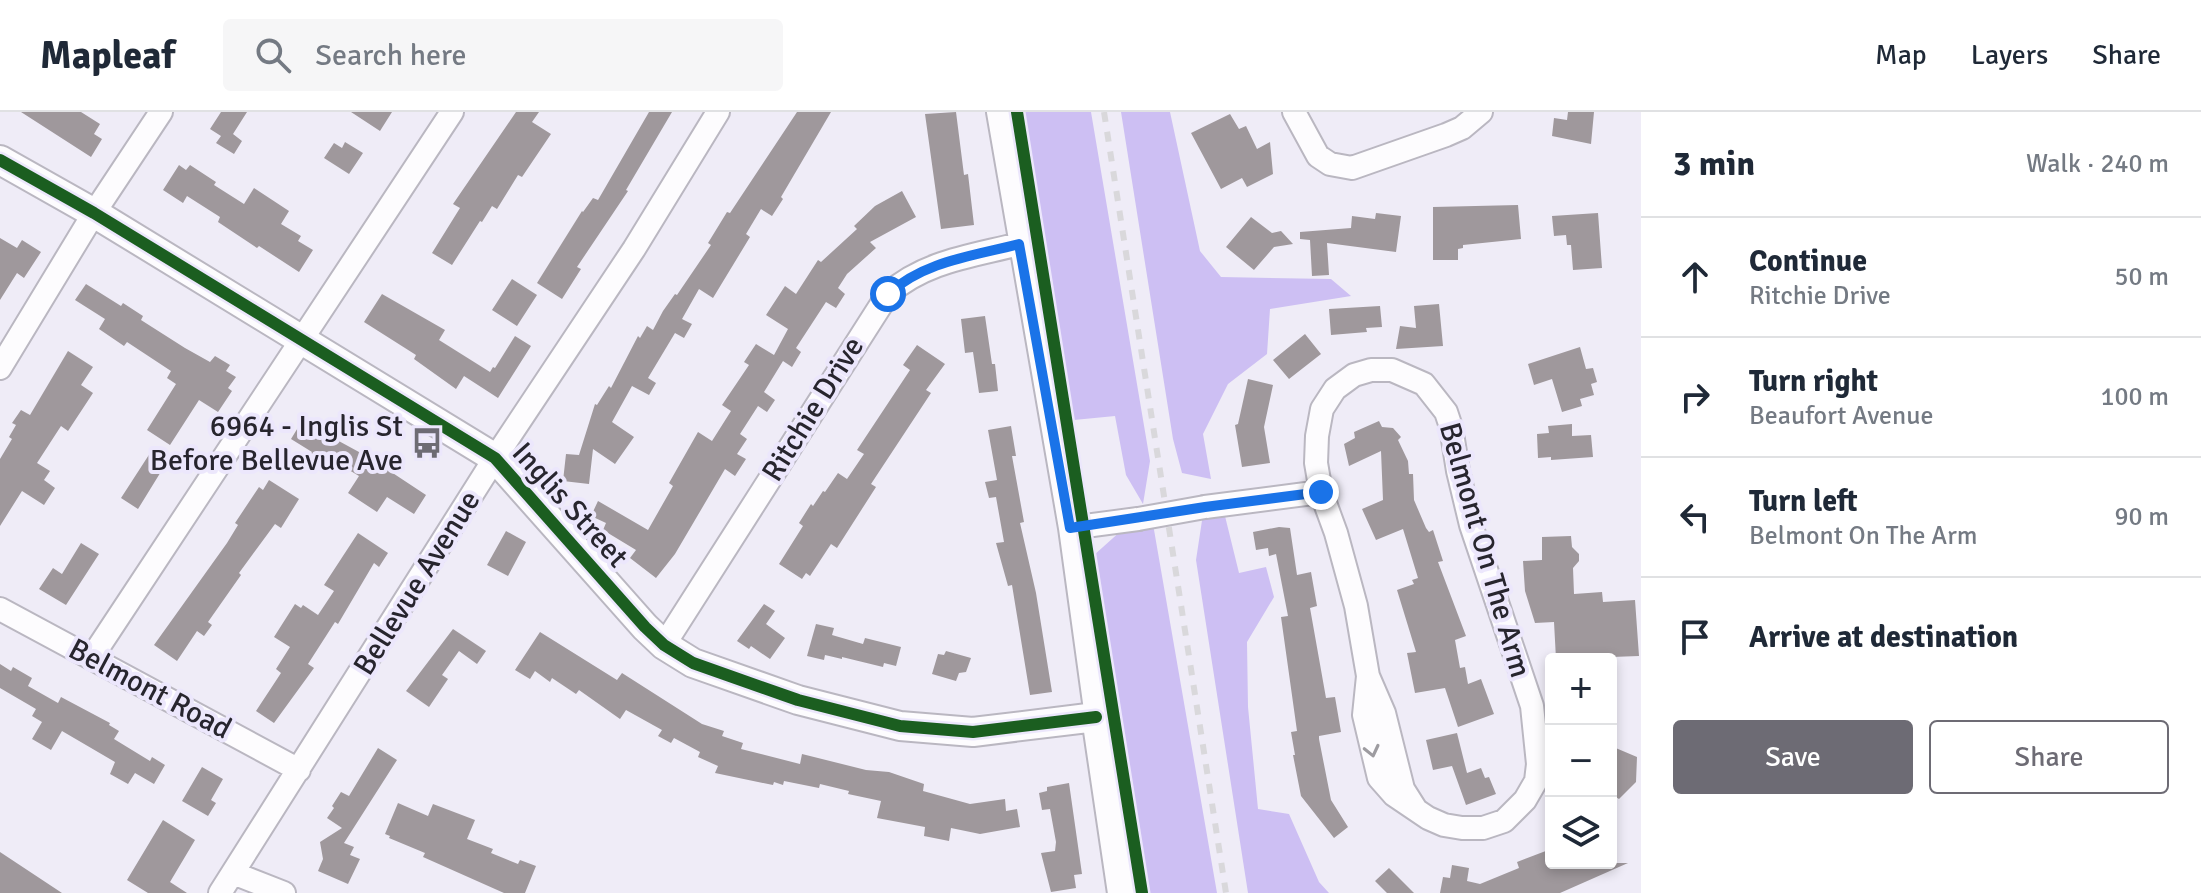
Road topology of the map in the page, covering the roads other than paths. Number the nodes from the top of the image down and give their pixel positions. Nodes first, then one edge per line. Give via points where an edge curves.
1 (161, 112) edge
2 (452, 112) edge
3 (718, 112) edge
4 (998, 112) edge
5 (1294, 112) edge
6 (1481, 112) edge
7 (0, 160) edge
8 (94, 213) junction
9 (1019, 244) junction
10 (301, 340) junction
11 (0, 368) edge
12 (495, 458) junction
13 (1321, 492) junction
14 (1070, 528) junction
15 (0, 609) edge
16 (664, 645) junction
17 (92, 657) junction
18 (1096, 717) junction
19 (299, 770) junction
20 (233, 873) junction
21 (220, 893) edge
22 (284, 893) edge
23 (1122, 893) edge

1 - 8 street
2 - 10 street
3 - 12 street, Bellevue Avenue
4 - 9 street
5 - 6 street via 1318,156 1345,168 1446,135
7 - 8 street, Inglis Street
8 - 10 street, Inglis Street
8 - 11 street
9 - 14 street
9 - 16 street, Ritchie Drive via 930,266 888,294
10 - 12 street, Inglis Street
10 - 17 street
12 - 16 street, Inglis Street
12 - 19 street, Bellevue Avenue
13 - 13 street, Belmont On The Arm via 1317,436 1322,409 1335,389 1371,370 1392,370 1424,384 1446,412 1471,525 1532,706 1536,781 1504,821 1483,828 1444,825 1394,795 1379,778 1364,715 1368,676 1356,606
13 - 14 street, bridge
14 - 18 street
15 - 17 street, Belmont Road
16 - 18 street, Inglis Street via 693,663 798,700 900,726 973,732
17 - 19 street, Belmont Road
18 - 23 street
19 - 20 street, Bellevue Avenue
20 - 21 street, Bellevue Avenue
20 - 22 street

